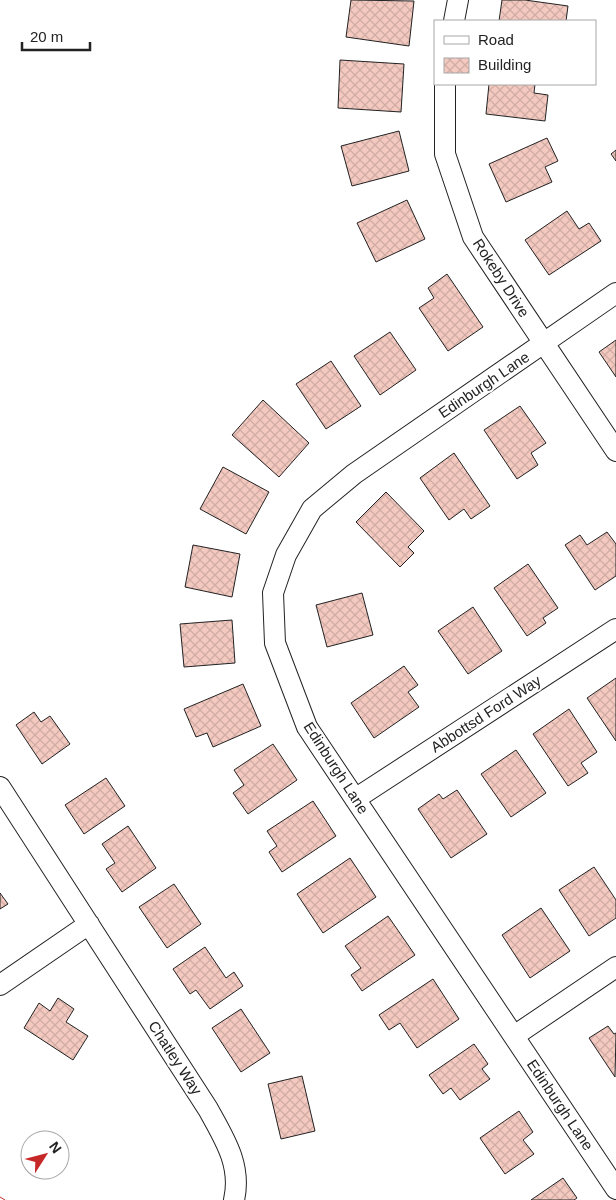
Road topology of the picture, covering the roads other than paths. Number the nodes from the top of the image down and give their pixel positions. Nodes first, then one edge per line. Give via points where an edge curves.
1 (458, 0) edge
2 (454, 20) edge
3 (445, 85) edge
4 (616, 293) edge
5 (544, 345) junction
6 (616, 451) edge
7 (616, 629) edge
8 (0, 787) edge
9 (355, 799) junction
10 (89, 924) junction
11 (616, 967) edge
12 (0, 985) edge
13 (514, 1036) junction
14 (616, 1189) edge
15 (234, 1200) edge

1 - 2 street
3 - 5 street, Rokeby Drive via 446,154 473,237
4 - 5 street, Edinburgh Lane
5 - 6 street, Rokeby Drive
5 - 9 street, Edinburgh Lane via 347,480 312,509 286,555 273,593 274,643 307,728
7 - 9 street, Abbottsd Ford Way
8 - 10 street, Chatley Way
9 - 13 street, Edinburgh Lane
10 - 12 street
10 - 15 street, Chatley Way via 231,1150 238,1184
11 - 13 street
13 - 14 street, Edinburgh Lane

